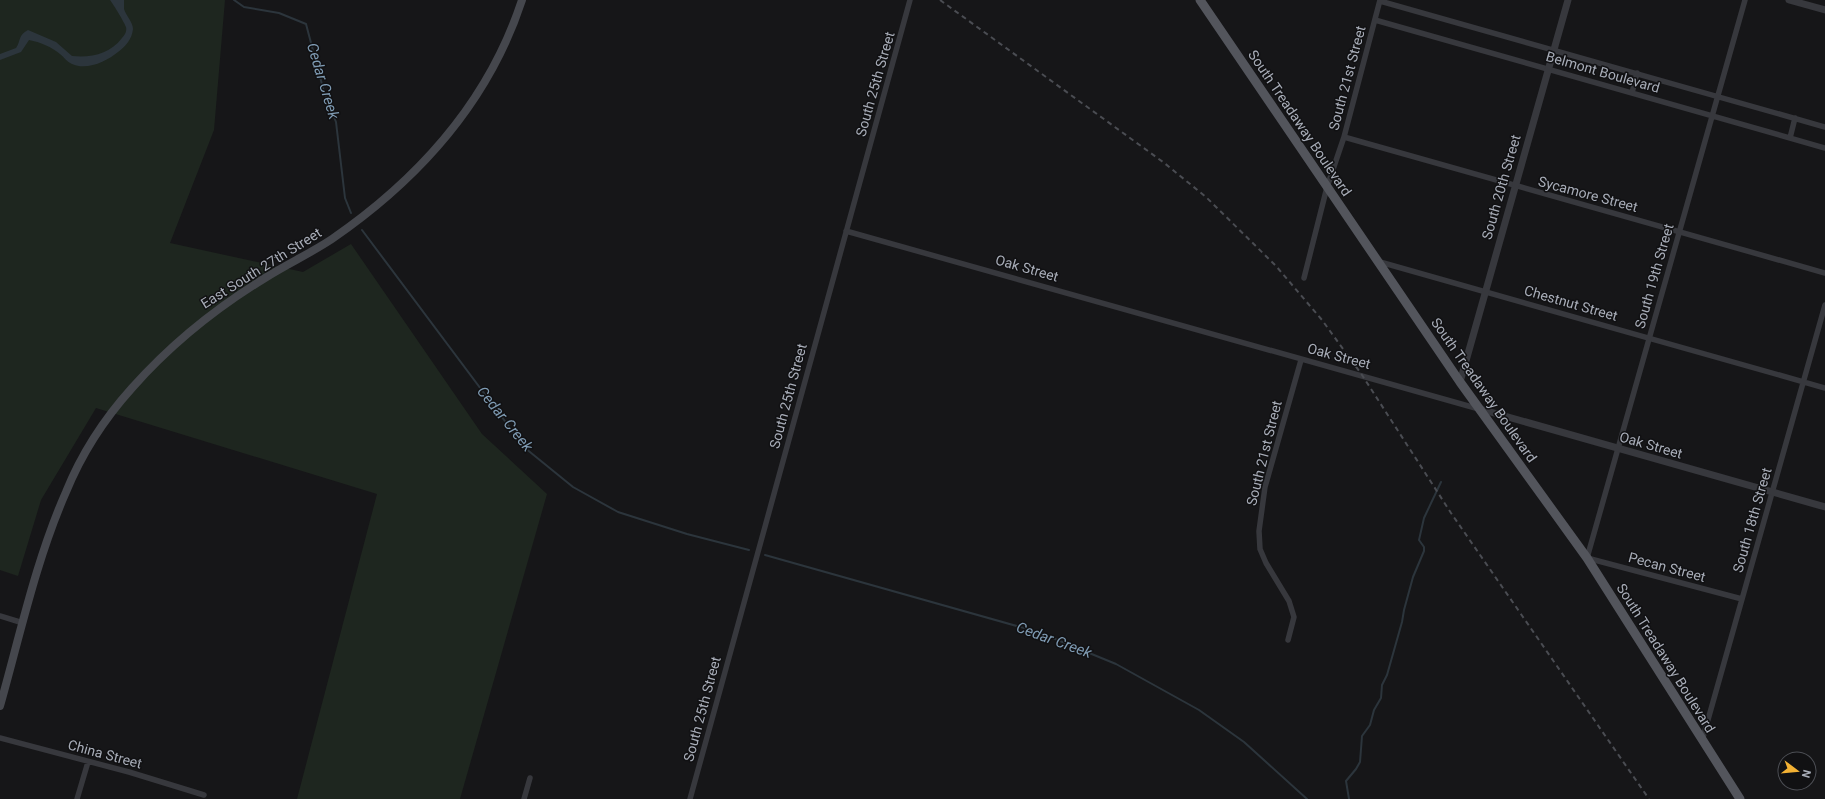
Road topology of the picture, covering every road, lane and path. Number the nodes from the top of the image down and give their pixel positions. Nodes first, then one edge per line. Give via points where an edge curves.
1 (522, 0) edge
2 (910, 0) edge
3 (1200, 0) edge
4 (1380, 0) edge
5 (1568, 0) edge
6 (1745, 0) edge
7 (1789, 0) edge
8 (1825, 10) edge
9 (1375, 20) junction
10 (1555, 50) junction
11 (1550, 69) junction
12 (1637, 73) junction
13 (1632, 93) junction
14 (1718, 96) junction
15 (1712, 116) junction
16 (1795, 118) junction
17 (1825, 127) edge
18 (1344, 137) junction
19 (1790, 138) junction
20 (1825, 148) edge
21 (1515, 186) junction
22 (1327, 187) junction
23 (846, 231) junction
24 (1680, 232) junction
25 (1380, 262) junction
26 (1825, 273) edge
27 (1304, 278) dead end
28 (1485, 291) junction
29 (1825, 305) edge
30 (1649, 338) junction
31 (1301, 360) junction
32 (1803, 381) junction
33 (1460, 382) junction
34 (1825, 388) edge
35 (1480, 409) junction
36 (1618, 449) junction
37 (1772, 492) junction
38 (1825, 507) edge
39 (1587, 558) junction
40 (1742, 599) junction
41 (0, 616) edge
42 (24, 623) junction
43 (1288, 640) dead end
44 (0, 706) edge
45 (0, 738) edge
46 (1702, 741) junction
47 (88, 762) junction
48 (530, 778) dead end
49 (204, 795) dead end
50 (77, 799) edge
51 (524, 799) edge
52 (690, 799) edge
53 (1740, 799) edge

1 - 42 main road, East South 27th Street via 514,24 488,78 465,114 409,177 365,215 329,241 266,277 196,326 130,390 92,444 66,491 42,556
2 - 23 street, South 25th Street
3 - 22 main road, South Treadaway Boulevard
4 - 9 street, South 21st Street
4 - 10 street, Belmont Boulevard
5 - 10 street, South 20th Street
6 - 14 street, South 19th Street
7 - 8 street
9 - 11 street, Belmont Boulevard
9 - 18 street, South 21st Street
10 - 11 street, South 20th Street
10 - 12 street, Belmont Boulevard
11 - 13 street, Belmont Boulevard
11 - 21 street, South 20th Street
12 - 13 street
12 - 14 street, Belmont Boulevard
13 - 15 street, Belmont Boulevard
14 - 15 street, South 19th Street
14 - 16 street, Belmont Boulevard
15 - 19 street, Belmont Boulevard
15 - 24 street, South 19th Street
16 - 17 street, Belmont Boulevard
16 - 19 street
18 - 21 street, Sycamore Street
18 - 22 street, South 21st Street
19 - 20 street, Belmont Boulevard
21 - 24 street, Sycamore Street
21 - 28 street, South 20th Street
22 - 25 main road, South Treadaway Boulevard
22 - 27 street, South 21st Street
23 - 31 street, Oak Street
23 - 52 street, South 25th Street
24 - 26 street, Sycamore Street
24 - 30 street, South 19th Street
25 - 28 street, Chestnut Street
25 - 33 main road, South Treadaway Boulevard
28 - 30 street, Chestnut Street
28 - 33 street, South 20th Street
29 - 32 street, South 18th Street
30 - 32 street, Chestnut Street
30 - 36 street, South 19th Street
31 - 35 street, Oak Street
31 - 43 street, South 21st Street via 1265,487 1259,531 1260,549 1289,601 1294,617
32 - 34 street, Chestnut Street
32 - 37 street, South 18th Street
33 - 35 main road, South Treadaway Boulevard
35 - 36 street, Oak Street
35 - 39 main road, South Treadaway Boulevard
36 - 37 street, Oak Street
36 - 39 street, South 19th Street
37 - 38 street, Oak Street
37 - 40 street, South 18th Street
39 - 40 street, Pecan Street
39 - 46 main road, South Treadaway Boulevard
40 - 46 street, South 18th Street
41 - 42 street
42 - 44 main road, East South 27th Street
45 - 47 street, China Street
46 - 53 main road, South Treadaway Boulevard
47 - 49 street, China Street
47 - 50 street
48 - 51 street

